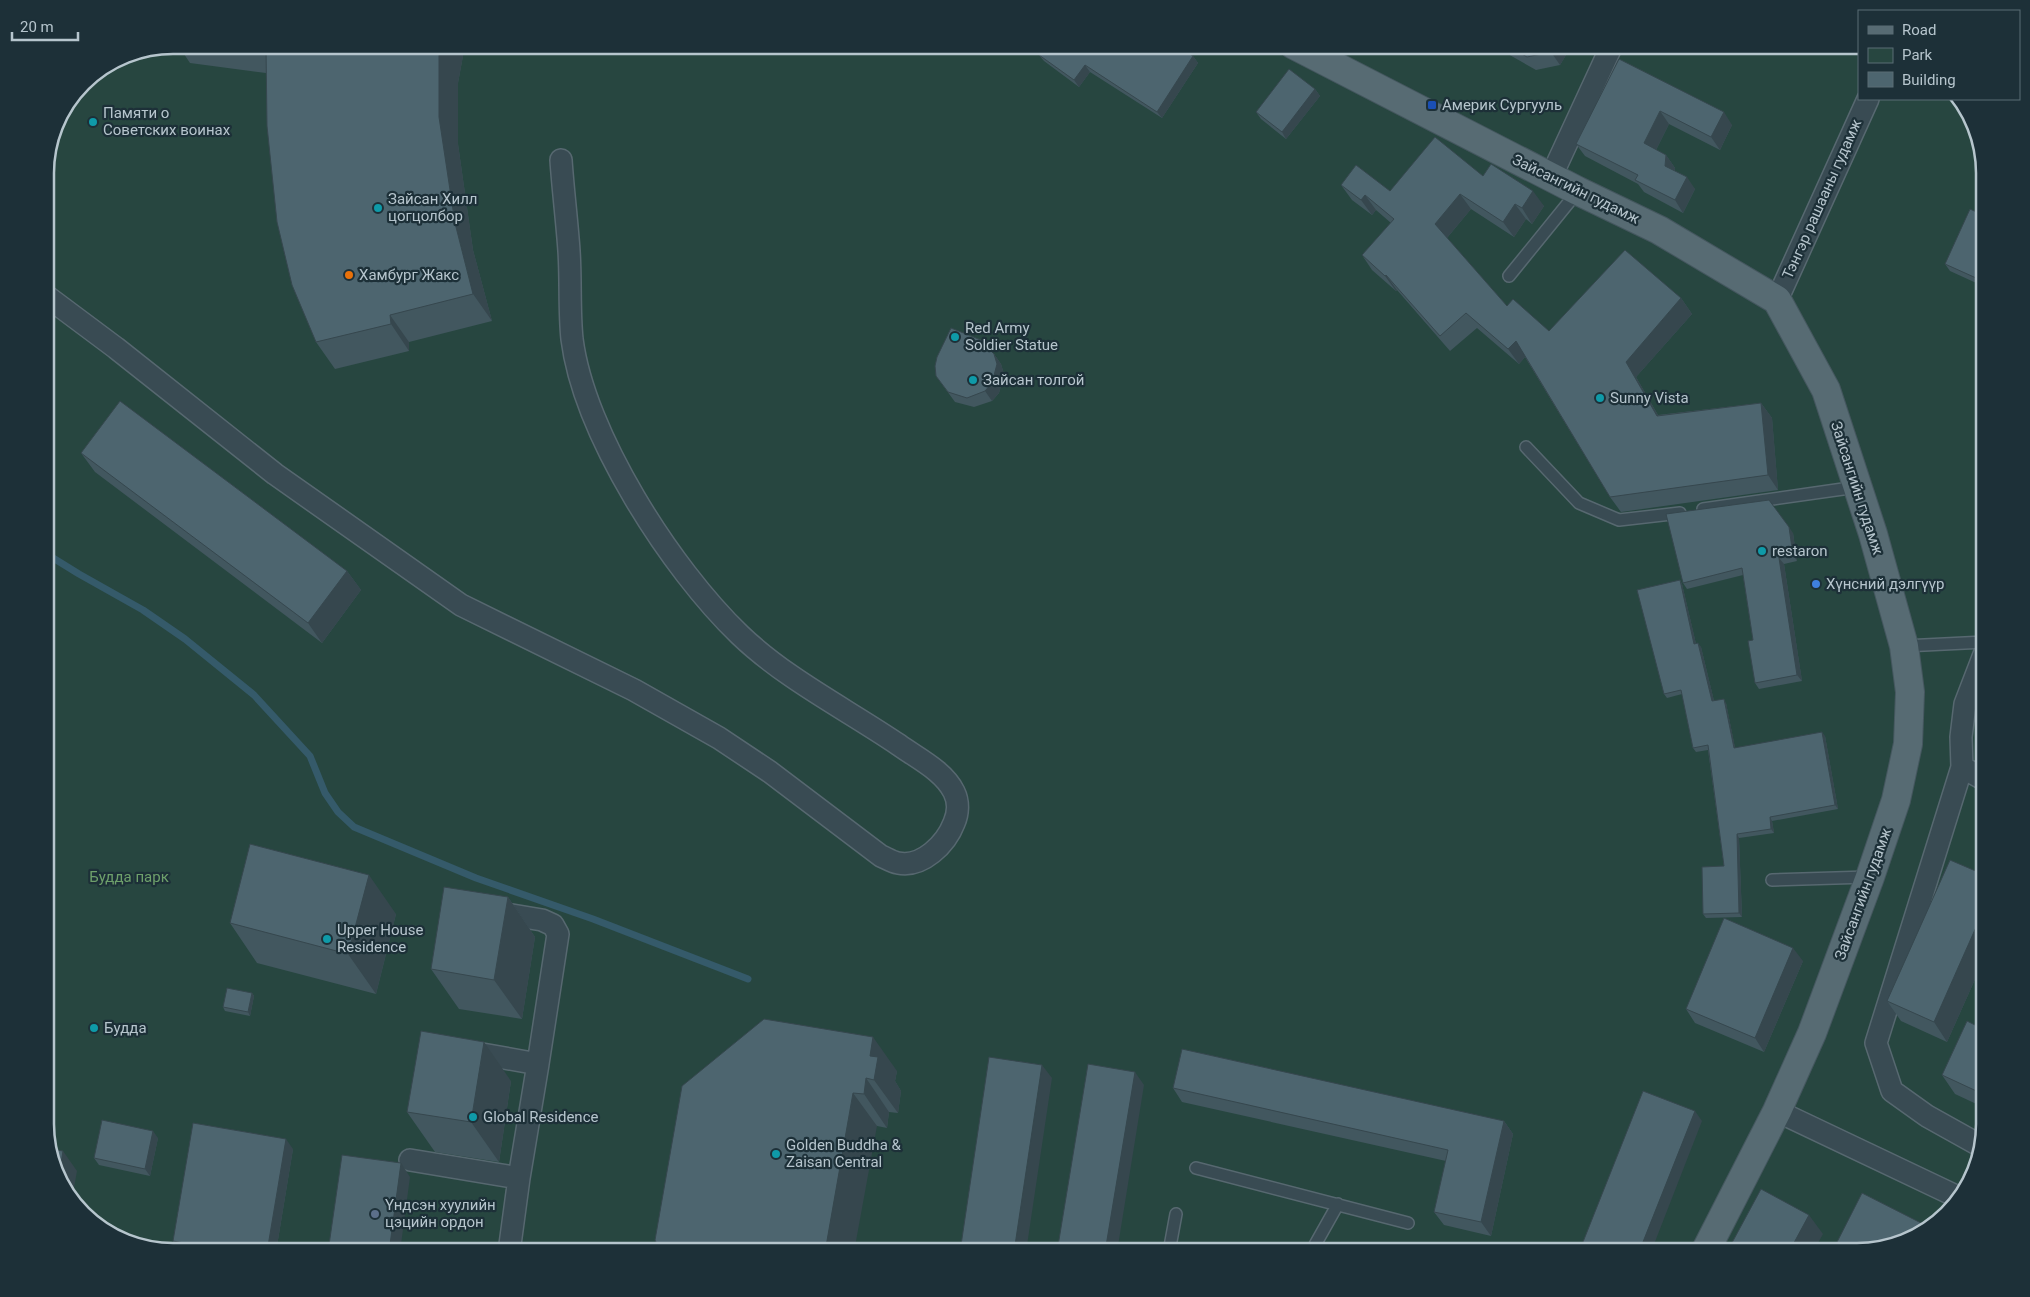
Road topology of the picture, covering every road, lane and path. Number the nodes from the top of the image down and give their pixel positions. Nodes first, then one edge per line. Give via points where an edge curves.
1 (1313, 54) edge
2 (1608, 54) edge
3 (1868, 100) edge
4 (561, 160) dead end
5 (1551, 177) junction
6 (1578, 192) junction
7 (1509, 276) dead end
8 (1777, 300) junction
9 (54, 302) edge
10 (1526, 448) dead end
11 (1857, 487) junction
12 (1976, 642) edge
13 (1904, 646) junction
14 (1976, 675) edge
15 (1962, 767) junction
16 (1976, 775) edge
17 (1870, 877) junction
18 (1772, 880) dead end
19 (474, 909) edge
20 (441, 1046) edge
21 (538, 1064) junction
22 (1777, 1111) junction
23 (1975, 1142) edge
24 (410, 1160) edge
25 (1196, 1168) dead end
26 (520, 1178) junction
27 (1953, 1195) edge
28 (1338, 1204) junction
29 (1176, 1214) dead end
30 (1408, 1223) dead end
31 (510, 1243) edge
32 (1171, 1243) edge
33 (1317, 1243) edge
34 (1710, 1243) edge

1 - 5 main road, Зайсангийн гудамж
2 - 5 street
3 - 8 street, Тэнгэр рашааны гудамж
4 - 9 street via 572,339 580,376 614,462 678,563 715,610 742,637 772,662 922,762 949,784 957,801 956,818 942,844 926,856 908,863 898,863 881,856 770,772 719,738 634,690 461,605 275,474
5 - 6 main road, Зайсангийн гудамж
6 - 7 lane
6 - 8 main road, Зайсангийн гудамж via 1659,230
8 - 11 main road, Зайсангийн гудамж via 1826,390
10 - 11 lane via 1579,503 1619,520
11 - 13 main road, Зайсангийн гудамж
12 - 13 lane
13 - 17 main road, Зайсангийн гудамж via 1910,692 1908,744 1896,800
14 - 15 street via 1965,704
15 - 16 street
15 - 23 street via 1876,1042 1892,1091 1927,1116
17 - 18 lane
17 - 22 main road, Зайсангийн гудамж via 1812,1033
19 - 21 street via 542,920 553,925 558,934
20 - 21 street
21 - 26 street
22 - 27 street
22 - 34 main road, Зайсангийн гудамж
24 - 26 street
25 - 28 lane
26 - 31 street
28 - 30 lane
28 - 33 lane
29 - 32 lane

